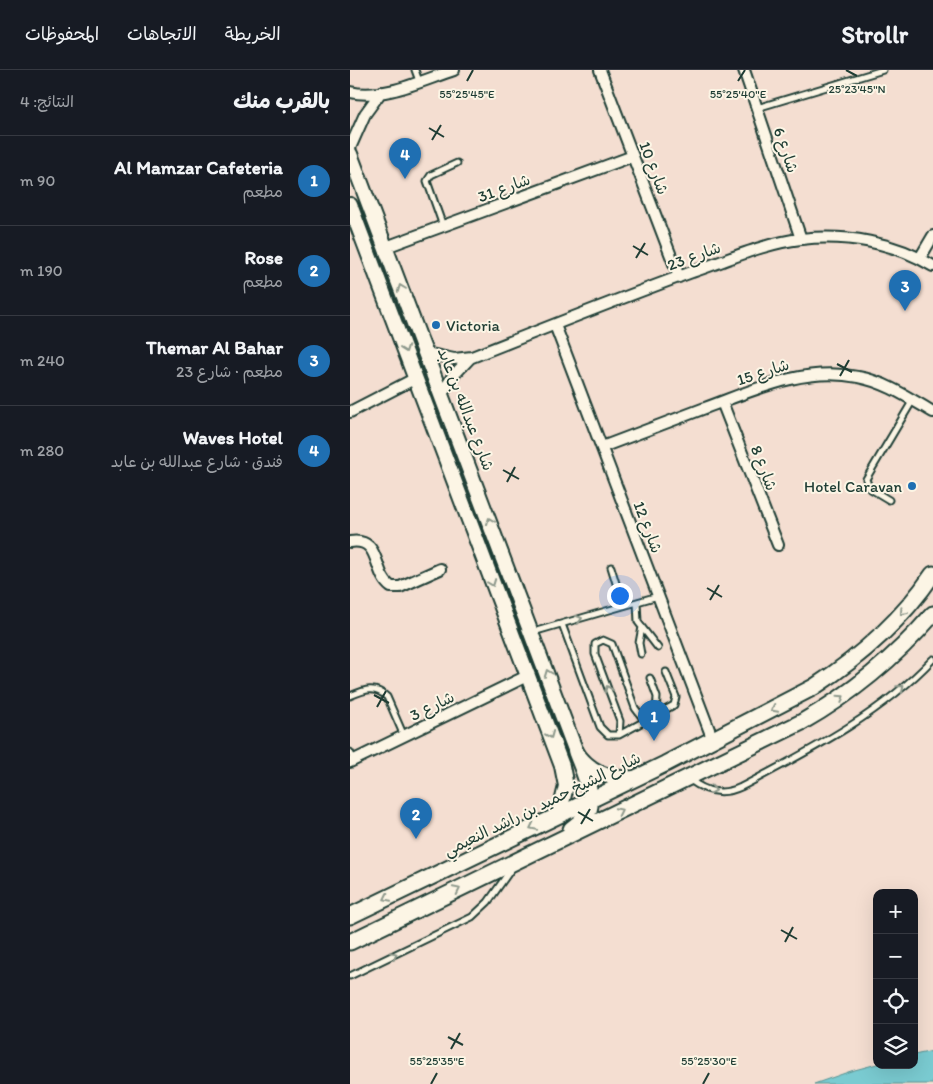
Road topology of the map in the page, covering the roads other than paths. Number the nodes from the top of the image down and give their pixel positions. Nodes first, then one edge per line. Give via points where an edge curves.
1 (415, 70) edge
2 (600, 70) edge
3 (744, 70) edge
4 (883, 70) edge
5 (449, 71) edge
6 (419, 81) junction
7 (350, 92) edge
8 (382, 92) junction
9 (757, 108) junction
10 (350, 148) edge
11 (350, 154) edge
12 (633, 156) junction
13 (457, 163) dead end
14 (350, 205) edge
15 (443, 226) junction
16 (933, 236) edge
17 (800, 239) junction
18 (386, 247) junction
19 (920, 258) junction
20 (933, 266) edge
21 (679, 277) junction
22 (410, 310) junction
23 (393, 317) junction
24 (555, 325) junction
25 (426, 353) junction
26 (472, 357) junction
27 (416, 378) junction
28 (442, 394) junction
29 (913, 400) junction
30 (722, 402) junction
31 (350, 412) edge
32 (933, 412) edge
33 (457, 432) junction
34 (438, 439) junction
35 (602, 448) junction
36 (889, 500) dead end
37 (350, 542) edge
38 (778, 545) dead end
39 (610, 567) dead end
40 (440, 569) dead end
41 (933, 574) edge
42 (658, 596) junction
43 (637, 602) junction
44 (623, 606) junction
45 (933, 614) edge
46 (562, 624) junction
47 (642, 627) junction
48 (532, 632) junction
49 (658, 648) dead end
50 (641, 654) dead end
51 (933, 659) edge
52 (666, 672) dead end
53 (527, 676) junction
54 (650, 678) dead end
55 (350, 696) edge
56 (559, 702) junction
57 (539, 709) junction
58 (656, 714) junction
59 (644, 720) junction
60 (618, 735) junction
61 (404, 736) junction
62 (713, 740) junction
63 (576, 752) junction
64 (351, 758) edge
65 (637, 777) junction
66 (688, 778) junction
67 (590, 800) junction
68 (560, 815) junction
69 (557, 842) junction
70 (517, 861) junction
71 (350, 916) edge
72 (350, 942) edge
73 (350, 976) edge

1 - 6 lane
2 - 12 street, شارع 10
3 - 9 street, شارع 6
4 - 9 lane
5 - 6 street
6 - 8 street
7 - 8 street
8 - 10 street via 365,114
9 - 17 street, شارع 6
11 - 18 main road, شارع عبدالله بن عابد
12 - 15 street, شارع 31
12 - 21 street, شارع 10
13 - 15 lane via 431,175 427,181
14 - 23 main road
15 - 18 street, شارع 31
16 - 19 street
17 - 19 street, شارع 23 via 825,237 874,242
17 - 21 street, شارع 23 via 761,248
22 -> 18 main road, شارع عبدالله بن عابد
19 - 20 street, شارع 23
21 - 24 street, شارع 23
22 - 23 main road via 406,307 397,309
22 - 25 main road, شارع عبدالله بن عابد
23 -> 27 main road
24 - 26 street, شارع 23
24 - 35 street, شارع 12
25 - 26 street, شارع 23 via 444,358
25 - 28 main road, شارع عبدالله بن عابد
26 - 28 street, شارع 23 via 452,377
27 - 31 street
27 - 34 main road
28 - 33 main road, شارع عبدالله بن عابد
29 - 30 street, شارع 15 via 860,377 821,373 783,380
29 - 32 street, شارع 15
29 - 36 lane via 866,479 869,488
30 - 35 street, شارع 15
30 - 38 street, شارع 8
33 - 34 main road via 452,442 445,444
48 -> 33 main road, شارع عبدالله بن عابد
34 -> 53 main road
35 - 42 street, شارع 12
37 - 40 street via 362,541 370,546 391,588
39 - 44 lane
41 -> 62 main road, شارع الشيخ حميد بن راشد النعيمي via 896,619 836,672 791,701
42 - 43 lane
42 - 62 street, شارع 12
43 - 44 lane
43 - 47 lane via 636,615
46 -> 44 lane
66 -> 45 main road via 802,722 850,692 894,656
46 - 48 lane
46 - 60 lane via 600,727 608,735
47 - 49 lane
47 - 50 lane via 638,643
56 -> 48 main road, شارع عبدالله بن عابد
66 -> 51 lane via 715,792 741,787 841,732 888,699
52 - 58 lane via 676,702 671,708
53 - 57 main road
53 - 61 street, شارع 3
54 - 58 lane via 657,697
55 - 61 lane via 367,689 383,694
56 - 57 main road via 552,714
56 - 63 main road, شارع عبدالله بن عابد
57 -> 68 main road via 565,776 566,796
58 - 59 lane
59 - 60 lane
60 -> 59 lane via 620,721 595,654 595,644 599,641 612,644 635,708
61 - 64 street, شارع 3
62 - 65 main road, شارع الشيخ حميد بن راشد النعيمي
63 - 65 main road, شارع عبدالله بن عابد via 582,761 602,774 625,779
63 - 67 main road
65 - 67 main road, شارع الشيخ حميد بن راشد النعيمي
69 -> 66 main road
67 - 68 main road, شارع الشيخ حميد بن راشد النعيمي
67 - 69 main road via 586,817
68 -> 71 main road, شارع الشيخ حميد بن راشد النعيمي
69 - 70 main road
72 -> 70 main road
73 -> 70 lane via 472,917 488,902

